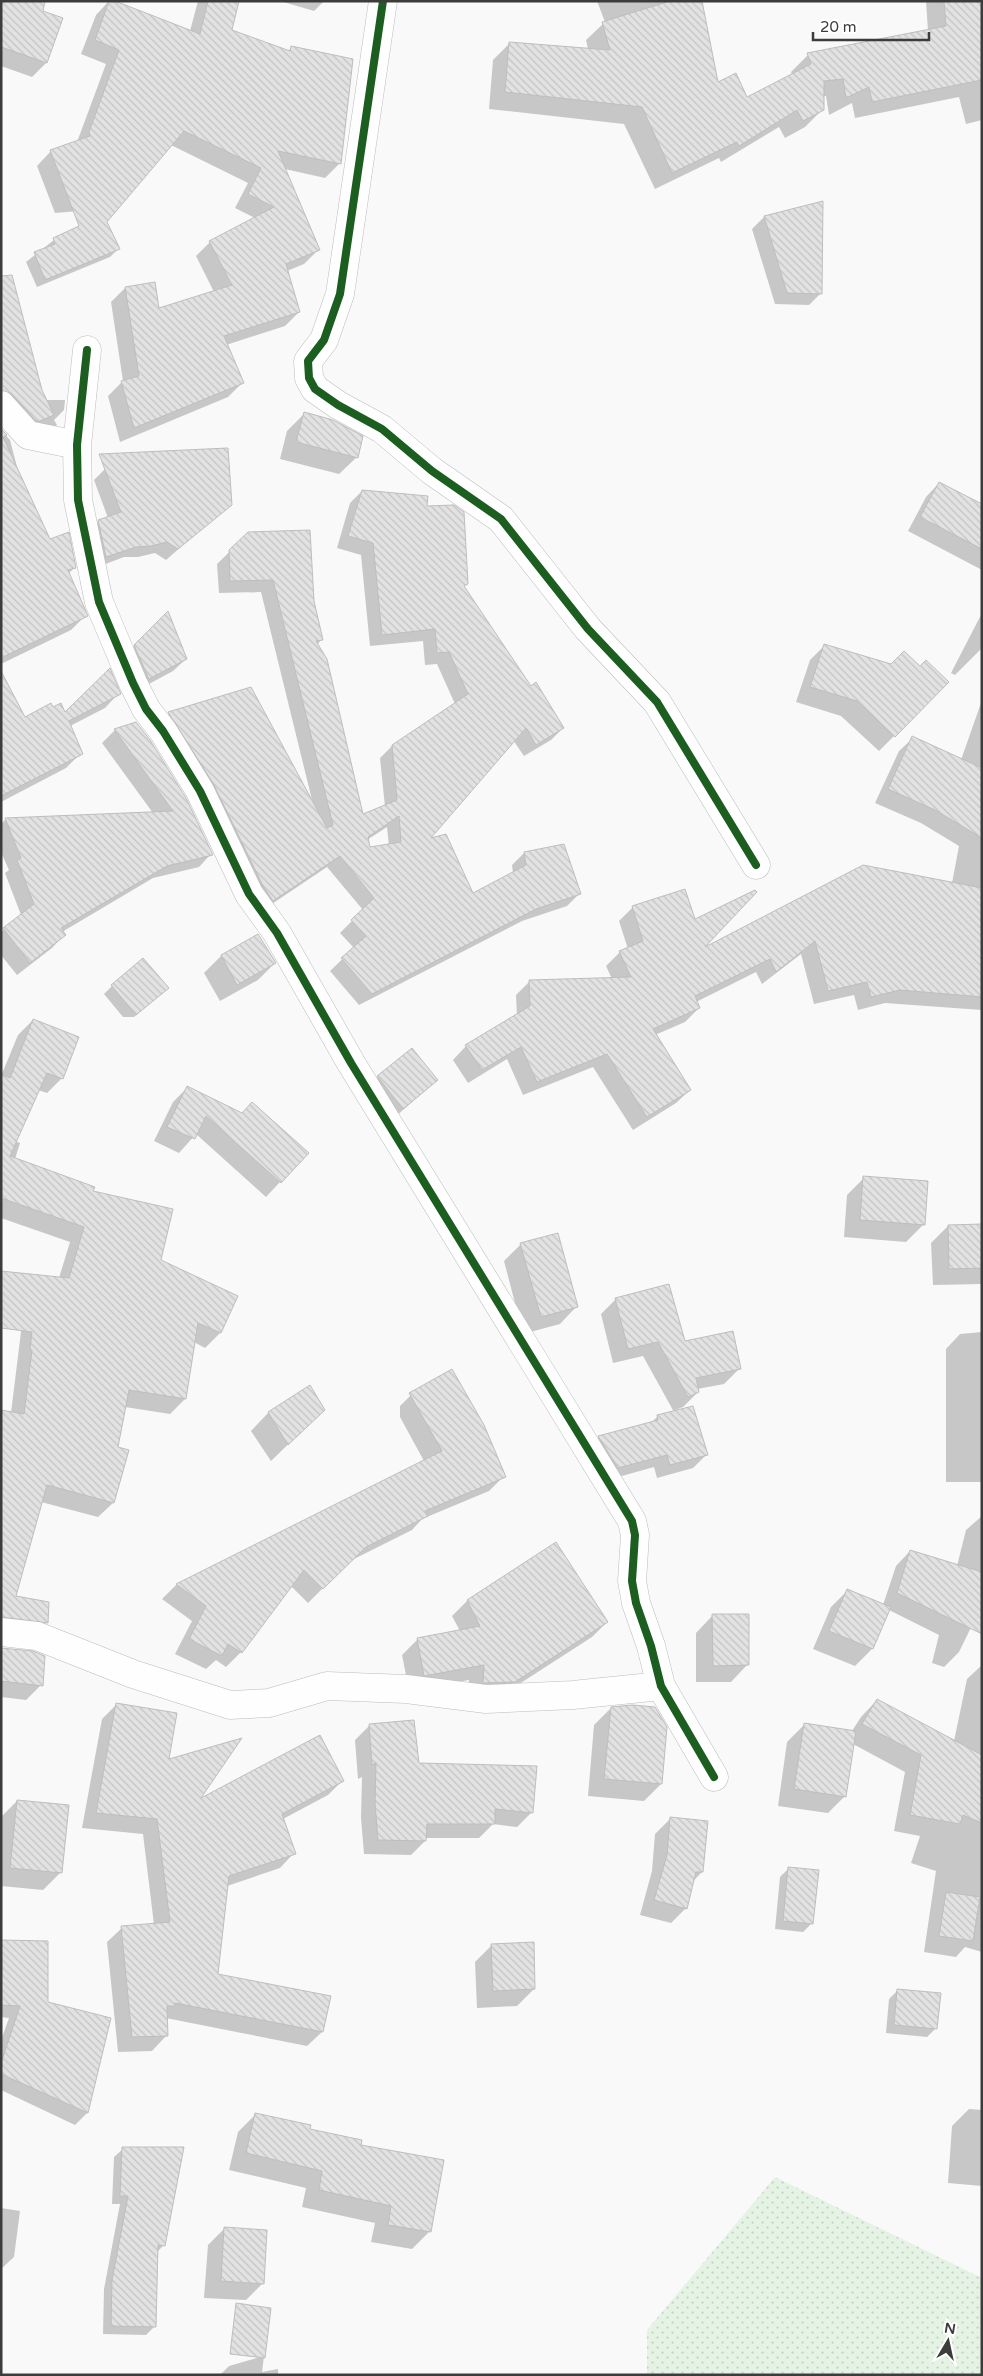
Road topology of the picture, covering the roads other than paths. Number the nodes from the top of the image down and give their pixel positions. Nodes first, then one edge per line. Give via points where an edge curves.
1 (383, 1) edge
2 (87, 350) dead end
3 (1, 405) edge
4 (77, 445) junction
5 (756, 865) dead end
6 (1, 1632) edge
7 (661, 1686) junction
8 (714, 1777) dead end

1 - 5 street via 340,294 324,340 308,362 309,378 315,388 338,405 382,429 432,471 501,519 588,630 657,702
2 - 4 street
3 - 4 street via 28,435
4 - 7 street via 78,500 99,602 133,683 146,709 200,791 249,894 277,933 351,1063 632,1522 635,1535 632,1581
6 - 7 street via 37,1636 133,1674 230,1705 269,1703 327,1686 406,1689 486,1699 573,1696
7 - 8 street

